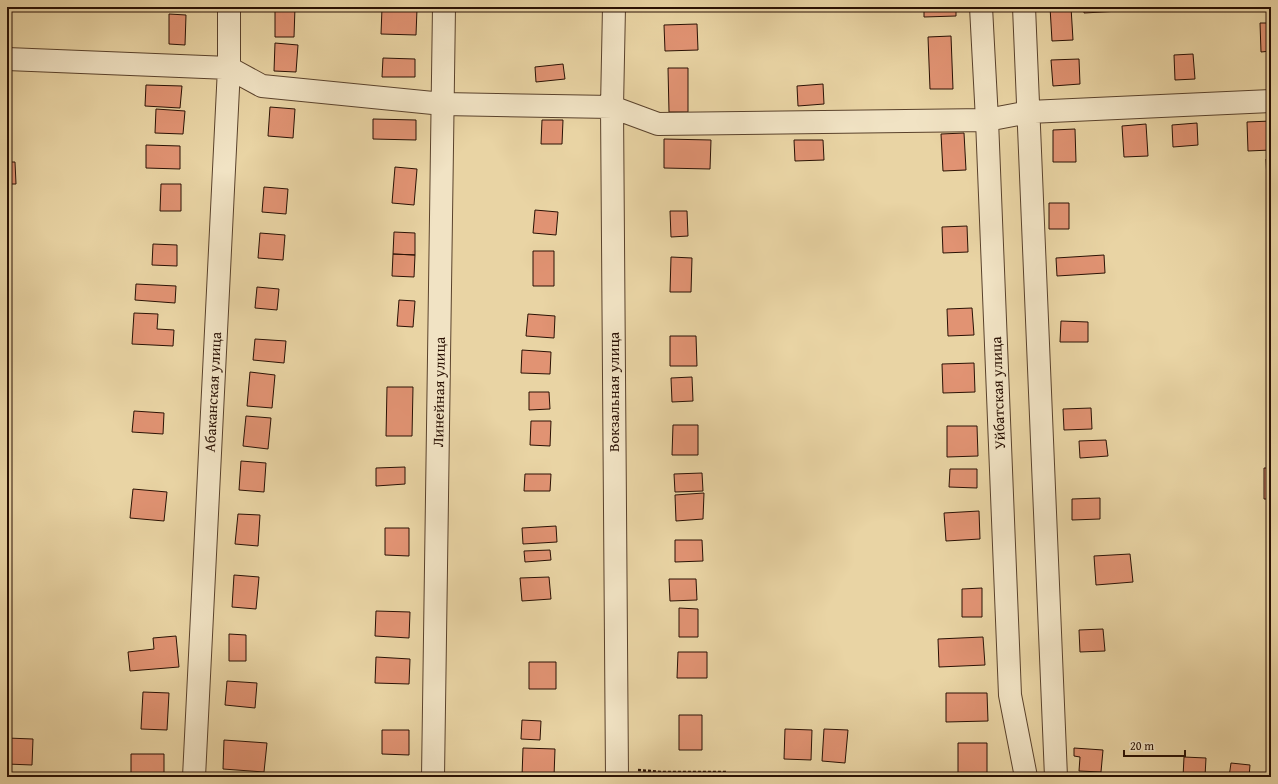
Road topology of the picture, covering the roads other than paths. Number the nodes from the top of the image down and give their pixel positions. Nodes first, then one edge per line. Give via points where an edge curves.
1 (229, 7) edge
2 (444, 7) edge
3 (614, 7) edge
4 (981, 7) edge
5 (1024, 7) edge
6 (7, 58) edge
7 (228, 68) junction
8 (1271, 101) edge
9 (443, 104) junction
10 (612, 107) junction
11 (1029, 112) junction
12 (987, 120) junction
13 (617, 773) edge
14 (194, 777) edge
15 (433, 777) edge
16 (1026, 777) edge
17 (1056, 777) edge

1 - 7 street, Абаканская улица
2 - 9 street, Линейная улица
3 - 10 street, Вокзальная улица
4 - 12 street, Уйбатская улица
5 - 11 street
6 - 7 street
7 - 9 street via 262,86
7 - 14 street, Абаканская улица
8 - 11 street
9 - 10 street
9 - 15 street, Линейная улица
10 - 12 street via 658,124
10 - 13 street, Вокзальная улица
11 - 12 street
11 - 17 street
12 - 16 street, Уйбатская улица via 1010,695

